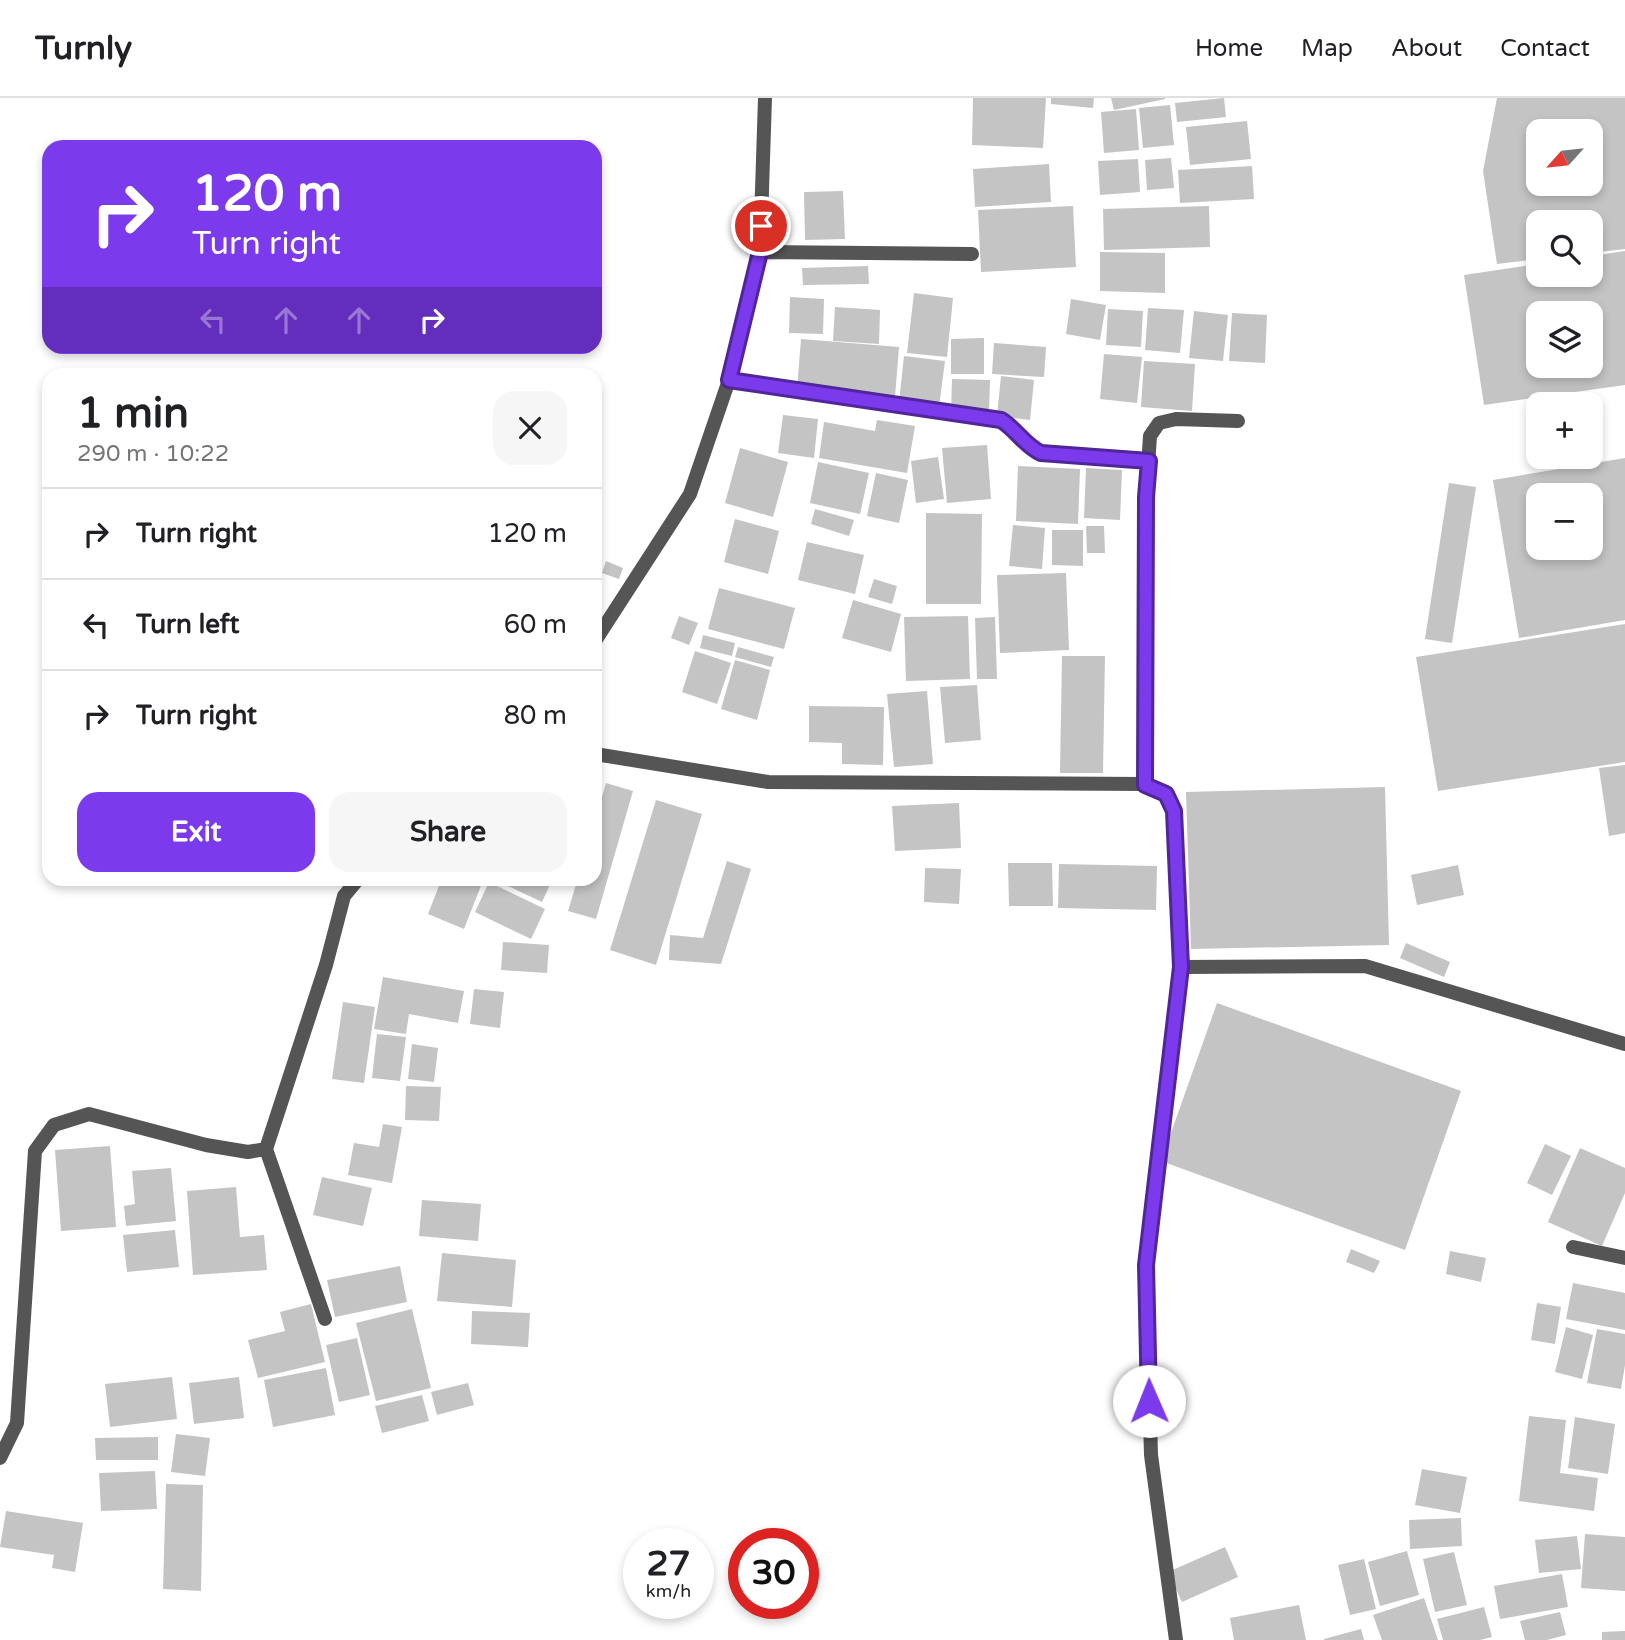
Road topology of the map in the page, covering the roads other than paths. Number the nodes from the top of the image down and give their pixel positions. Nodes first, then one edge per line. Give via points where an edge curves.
1 (765, 98) edge
2 (760, 252) junction
3 (972, 254) dead end
4 (729, 380) junction
5 (1238, 421) dead end
6 (1149, 461) junction
7 (602, 630) edge
8 (602, 755) edge
9 (1145, 785) junction
10 (352, 886) edge
11 (1181, 967) junction
12 (1625, 1044) edge
13 (266, 1149) junction
14 (1573, 1247) dead end
15 (1625, 1258) edge
16 (325, 1319) dead end
17 (0, 1458) edge
18 (1176, 1640) edge

1 - 2 street
2 - 3 street
2 - 4 street
4 - 6 street via 1001,420 1041,453
4 - 7 street via 690,494
5 - 6 street via 1177,419 1159,423 1150,436
6 - 9 street
8 - 9 street via 768,782
9 - 11 street via 1166,794 1174,811
10 - 13 street via 344,896
11 - 12 street via 1365,966
11 - 18 street via 1146,1265 1151,1455
13 - 16 street
13 - 17 street via 248,1152 206,1145 89,1114 54,1125 35,1151 17,1423
14 - 15 street

